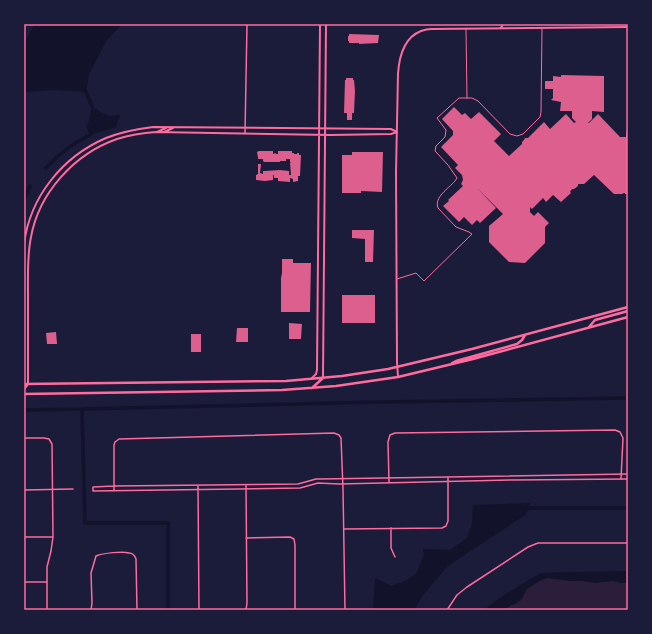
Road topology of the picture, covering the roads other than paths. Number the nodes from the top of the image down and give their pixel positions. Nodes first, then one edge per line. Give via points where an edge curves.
1 (247, 24) edge
2 (320, 24) edge
3 (326, 24) edge
4 (499, 24) edge
5 (503, 24) edge
6 (628, 27) edge
7 (466, 28) junction
8 (501, 28) junction
9 (542, 28) junction
10 (467, 98) junction
11 (167, 127) junction
12 (174, 127) junction
13 (245, 128) junction
14 (319, 129) junction
15 (325, 129) junction
16 (156, 132) junction
17 (397, 132) junction
18 (164, 133) junction
19 (245, 133) junction
20 (319, 134) junction
21 (325, 134) junction
22 (24, 244) edge
23 (396, 280) junction
24 (628, 308) edge
25 (628, 311) edge
26 (628, 317) edge
27 (588, 328) junction
28 (525, 335) junction
29 (450, 365) junction
30 (397, 367) junction
31 (324, 377) junction
32 (398, 377) junction
33 (312, 378) junction
34 (24, 384) edge
35 (28, 384) junction
36 (312, 388) junction
37 (24, 389) edge
38 (24, 394) edge
39 (24, 438) edge
40 (622, 474) junction
41 (628, 474) edge
42 (448, 477) junction
43 (389, 478) junction
44 (343, 479) junction
45 (621, 479) junction
46 (628, 480) edge
47 (448, 481) junction
48 (389, 482) junction
49 (343, 484) junction
50 (198, 485) junction
51 (246, 485) junction
52 (114, 486) junction
53 (73, 489) dead end
54 (246, 489) junction
55 (24, 490) edge
56 (52, 490) junction
57 (114, 490) junction
58 (198, 490) junction
59 (391, 528) junction
60 (344, 529) junction
61 (52, 537) junction
62 (24, 538) edge
63 (246, 538) junction
64 (628, 543) edge
65 (395, 557) dead end
66 (24, 582) edge
67 (46, 582) junction
68 (47, 610) edge
69 (91, 610) edge
70 (137, 610) edge
71 (199, 610) edge
72 (246, 610) edge
73 (295, 610) edge
74 (345, 610) edge
75 (447, 610) edge

1 - 13 street
2 - 14 street
3 - 15 street
4 - 8 street
5 - 8 street
6 - 9 street
7 - 8 street
7 - 10 lane
7 - 17 street via 421,31 412,36 406,44 399,63
8 - 9 street
9 - 10 lane via 541,112 540,117 523,134 510,134 478,101
10 - 23 lane via 459,98 437,118 446,130 445,137 436,146 435,151 457,178 438,198 438,208 456,227 472,234 424,281 416,273
11 - 12 street
11 - 16 street
11 - 22 street via 126,131 94,144 71,159 44,188 34,207
12 - 13 street
12 - 18 street
13 - 14 street
13 - 19 street
14 - 15 street
14 - 20 street
15 - 17 street via 391,129
15 - 21 street
16 - 18 street
16 - 35 street via 118,138 90,152 62,176 39,209 29,253
17 - 21 street
17 - 23 street
18 - 19 street
19 - 20 street
20 - 21 street
20 - 33 street via 317,368
21 - 31 street
23 - 30 street
24 - 28 main road
25 - 27 main road via 595,320
26 - 27 main road
27 - 29 main road
28 - 29 main road via 517,344 456,360
28 - 30 main road
29 - 32 main road
30 - 31 main road
30 - 32 street
31 - 33 main road
31 - 36 main road
32 - 36 main road
33 - 35 main road via 246,382
34 - 35 main road
35 - 37 main road
36 - 38 main road
39 - 56 street via 49,439 52,444
40 - 41 street
40 - 42 street
40 - 43 street via 623,438 620,432 614,430 395,433 390,435 388,442
40 - 45 street
42 - 43 street
42 - 47 street
43 - 44 street
43 - 48 street
44 - 49 street
44 - 51 street via 316,479 298,484
44 - 52 street via 341,438 334,433 119,439 114,445
45 - 46 street
45 - 47 street
47 - 48 street
47 - 59 street via 446,526
48 - 49 street
49 - 54 street via 318,483 300,488
49 - 60 street
50 - 51 street
50 - 52 street
50 - 58 street
51 - 54 street
52 - 57 street
52 - 57 street via 93,487 93,491
53 - 56 street
54 - 58 street
54 - 63 street
55 - 56 street
56 - 61 street
57 - 58 street
58 - 71 street
59 - 60 street
59 - 65 street via 391,548
60 - 74 street
61 - 62 street
61 - 67 street
63 - 72 street
63 - 73 street via 294,539
64 - 75 street via 538,543 467,587 457,595
66 - 67 street
67 - 68 street
69 - 70 street via 91,573 96,556 103,553 129,552 136,559

